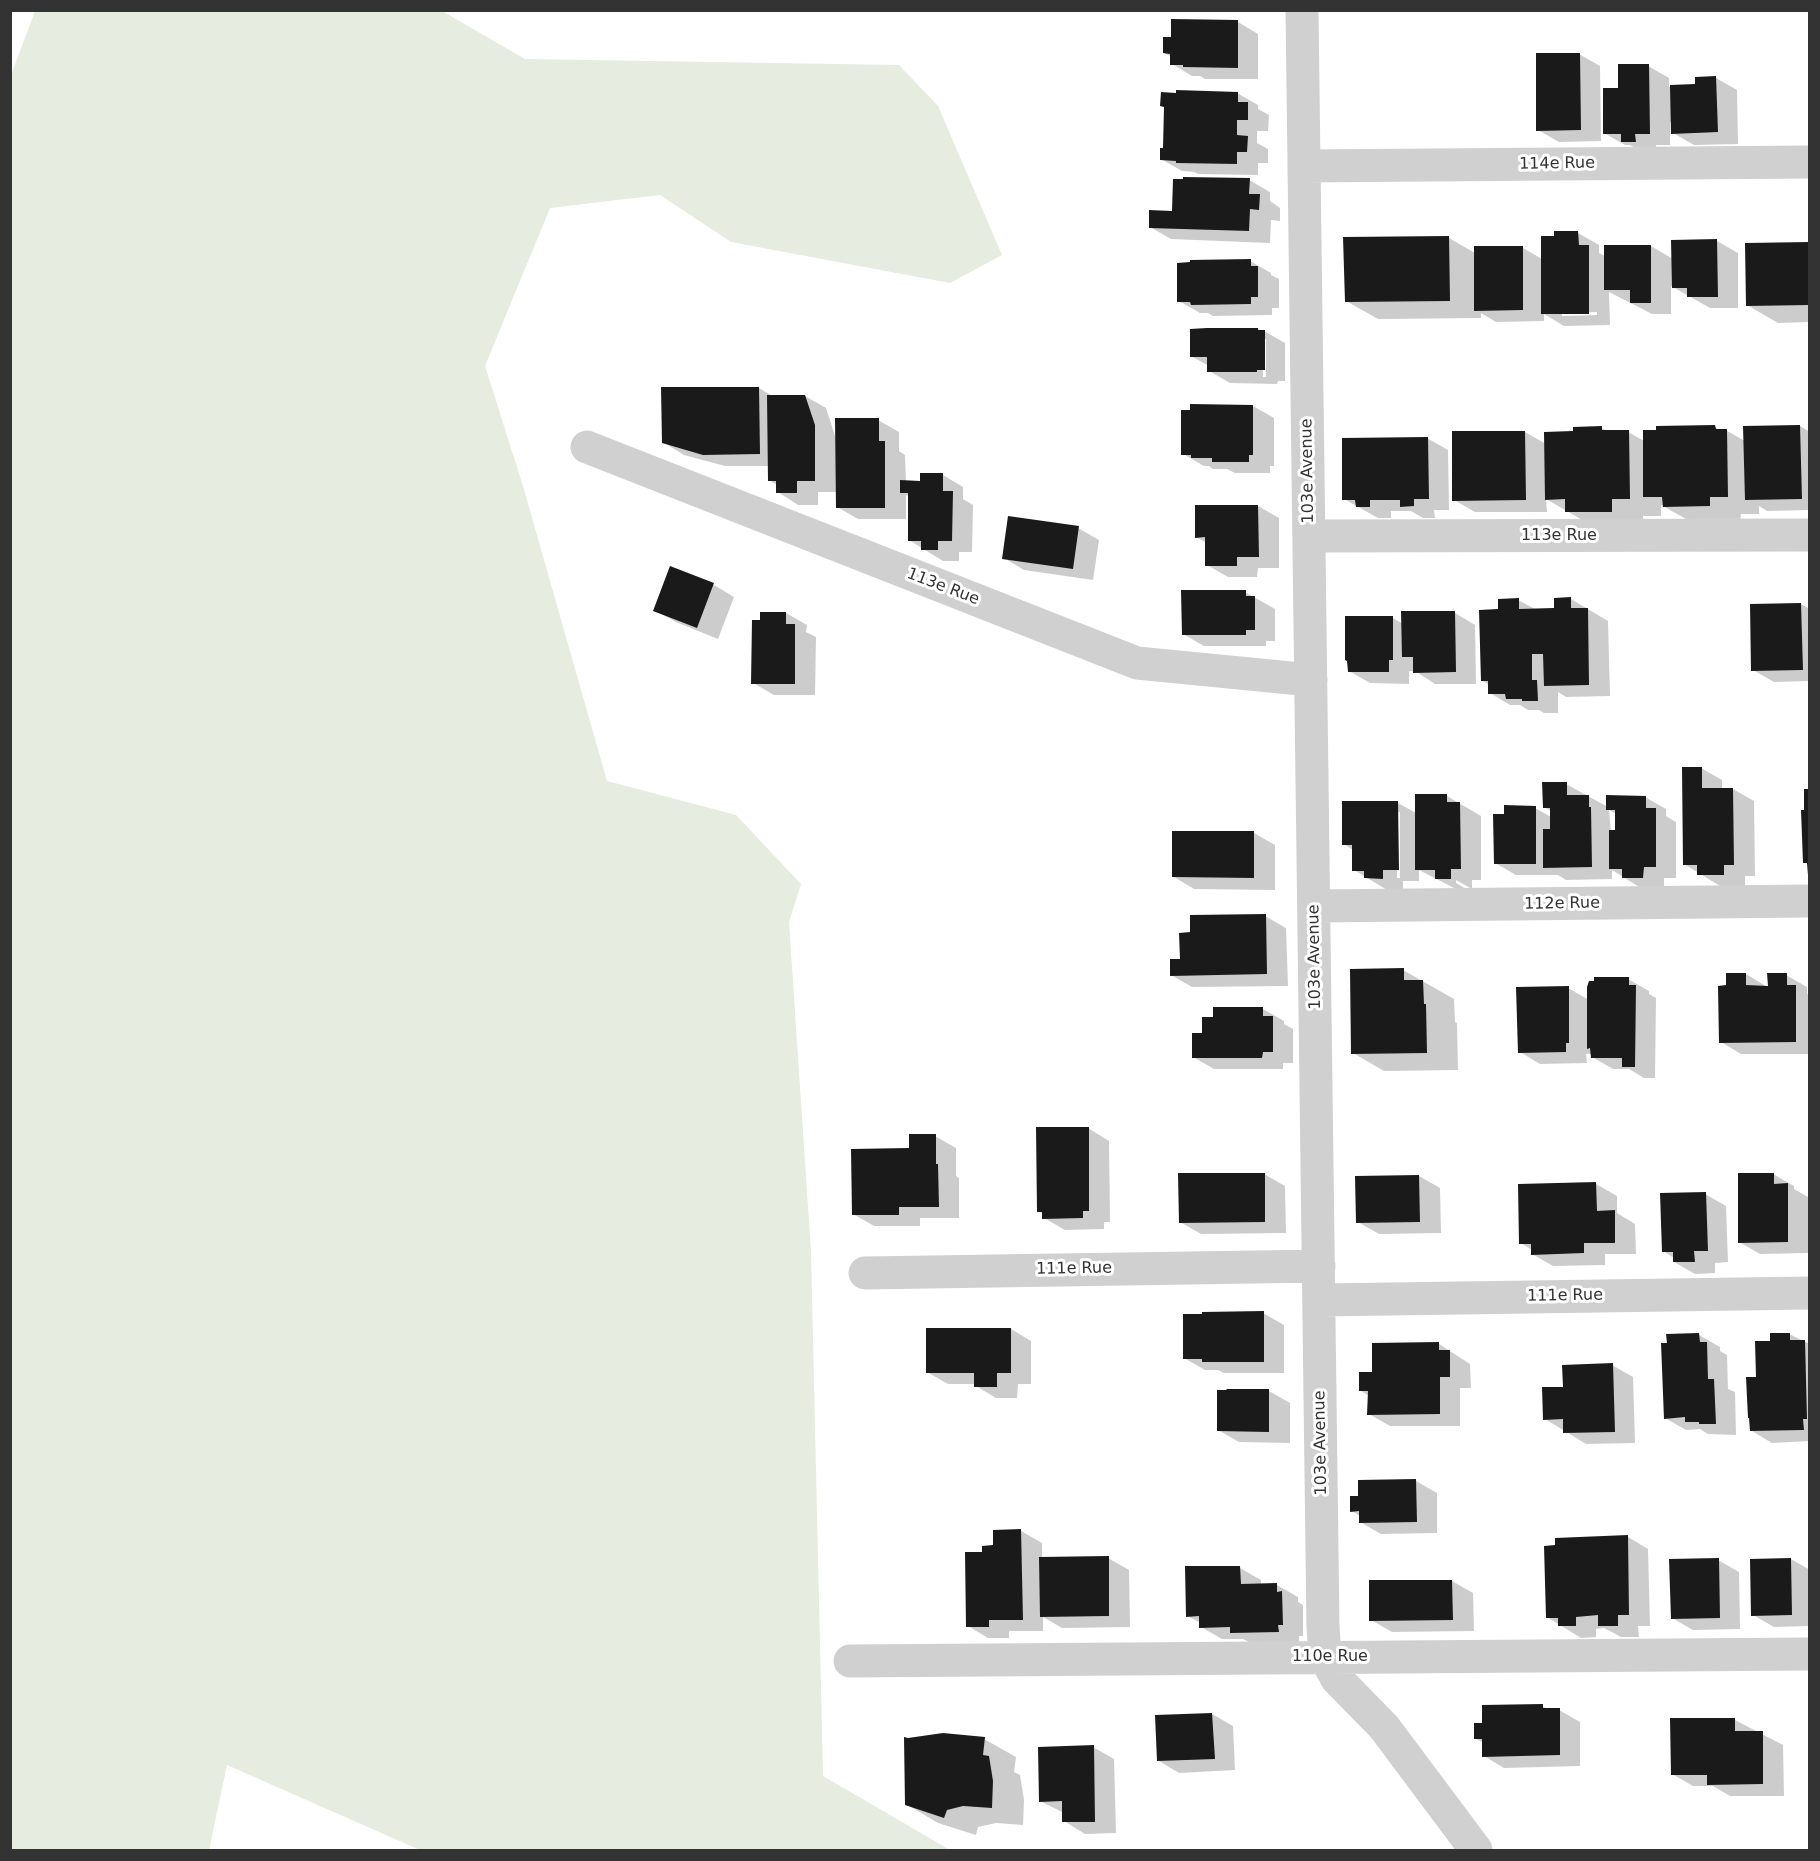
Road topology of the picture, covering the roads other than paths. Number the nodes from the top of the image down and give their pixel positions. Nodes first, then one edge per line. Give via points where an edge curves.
1 (1302, 10) edge
2 (1809, 162) edge
3 (1304, 166) junction
4 (587, 447) dead end
5 (1809, 535) edge
6 (1309, 536) junction
7 (1311, 680) junction
8 (1809, 901) edge
9 (1314, 906) junction
10 (1319, 1266) junction
11 (865, 1273) dead end
12 (1809, 1293) edge
13 (1320, 1299) junction
14 (1809, 1654) edge
15 (1325, 1657) junction
16 (850, 1660) dead end
17 (1476, 1851) edge

1 - 3 street, 103e Avenue
2 - 3 street, 114e Rue
3 - 6 street, 103e Avenue
4 - 7 street, 113e Rue via 1137,663
5 - 6 street, 113e Rue
6 - 7 street, 103e Avenue
7 - 9 street, 103e Avenue
8 - 9 street, 112e Rue
9 - 10 street, 103e Avenue
10 - 11 street, 111e Rue
10 - 13 street, 103e Avenue
12 - 13 street, 111e Rue
13 - 15 street, 103e Avenue
14 - 15 street, 110e Rue
15 - 16 street, 110e Rue
15 - 17 street, 103e Avenue via 1337,1679 1384,1727

